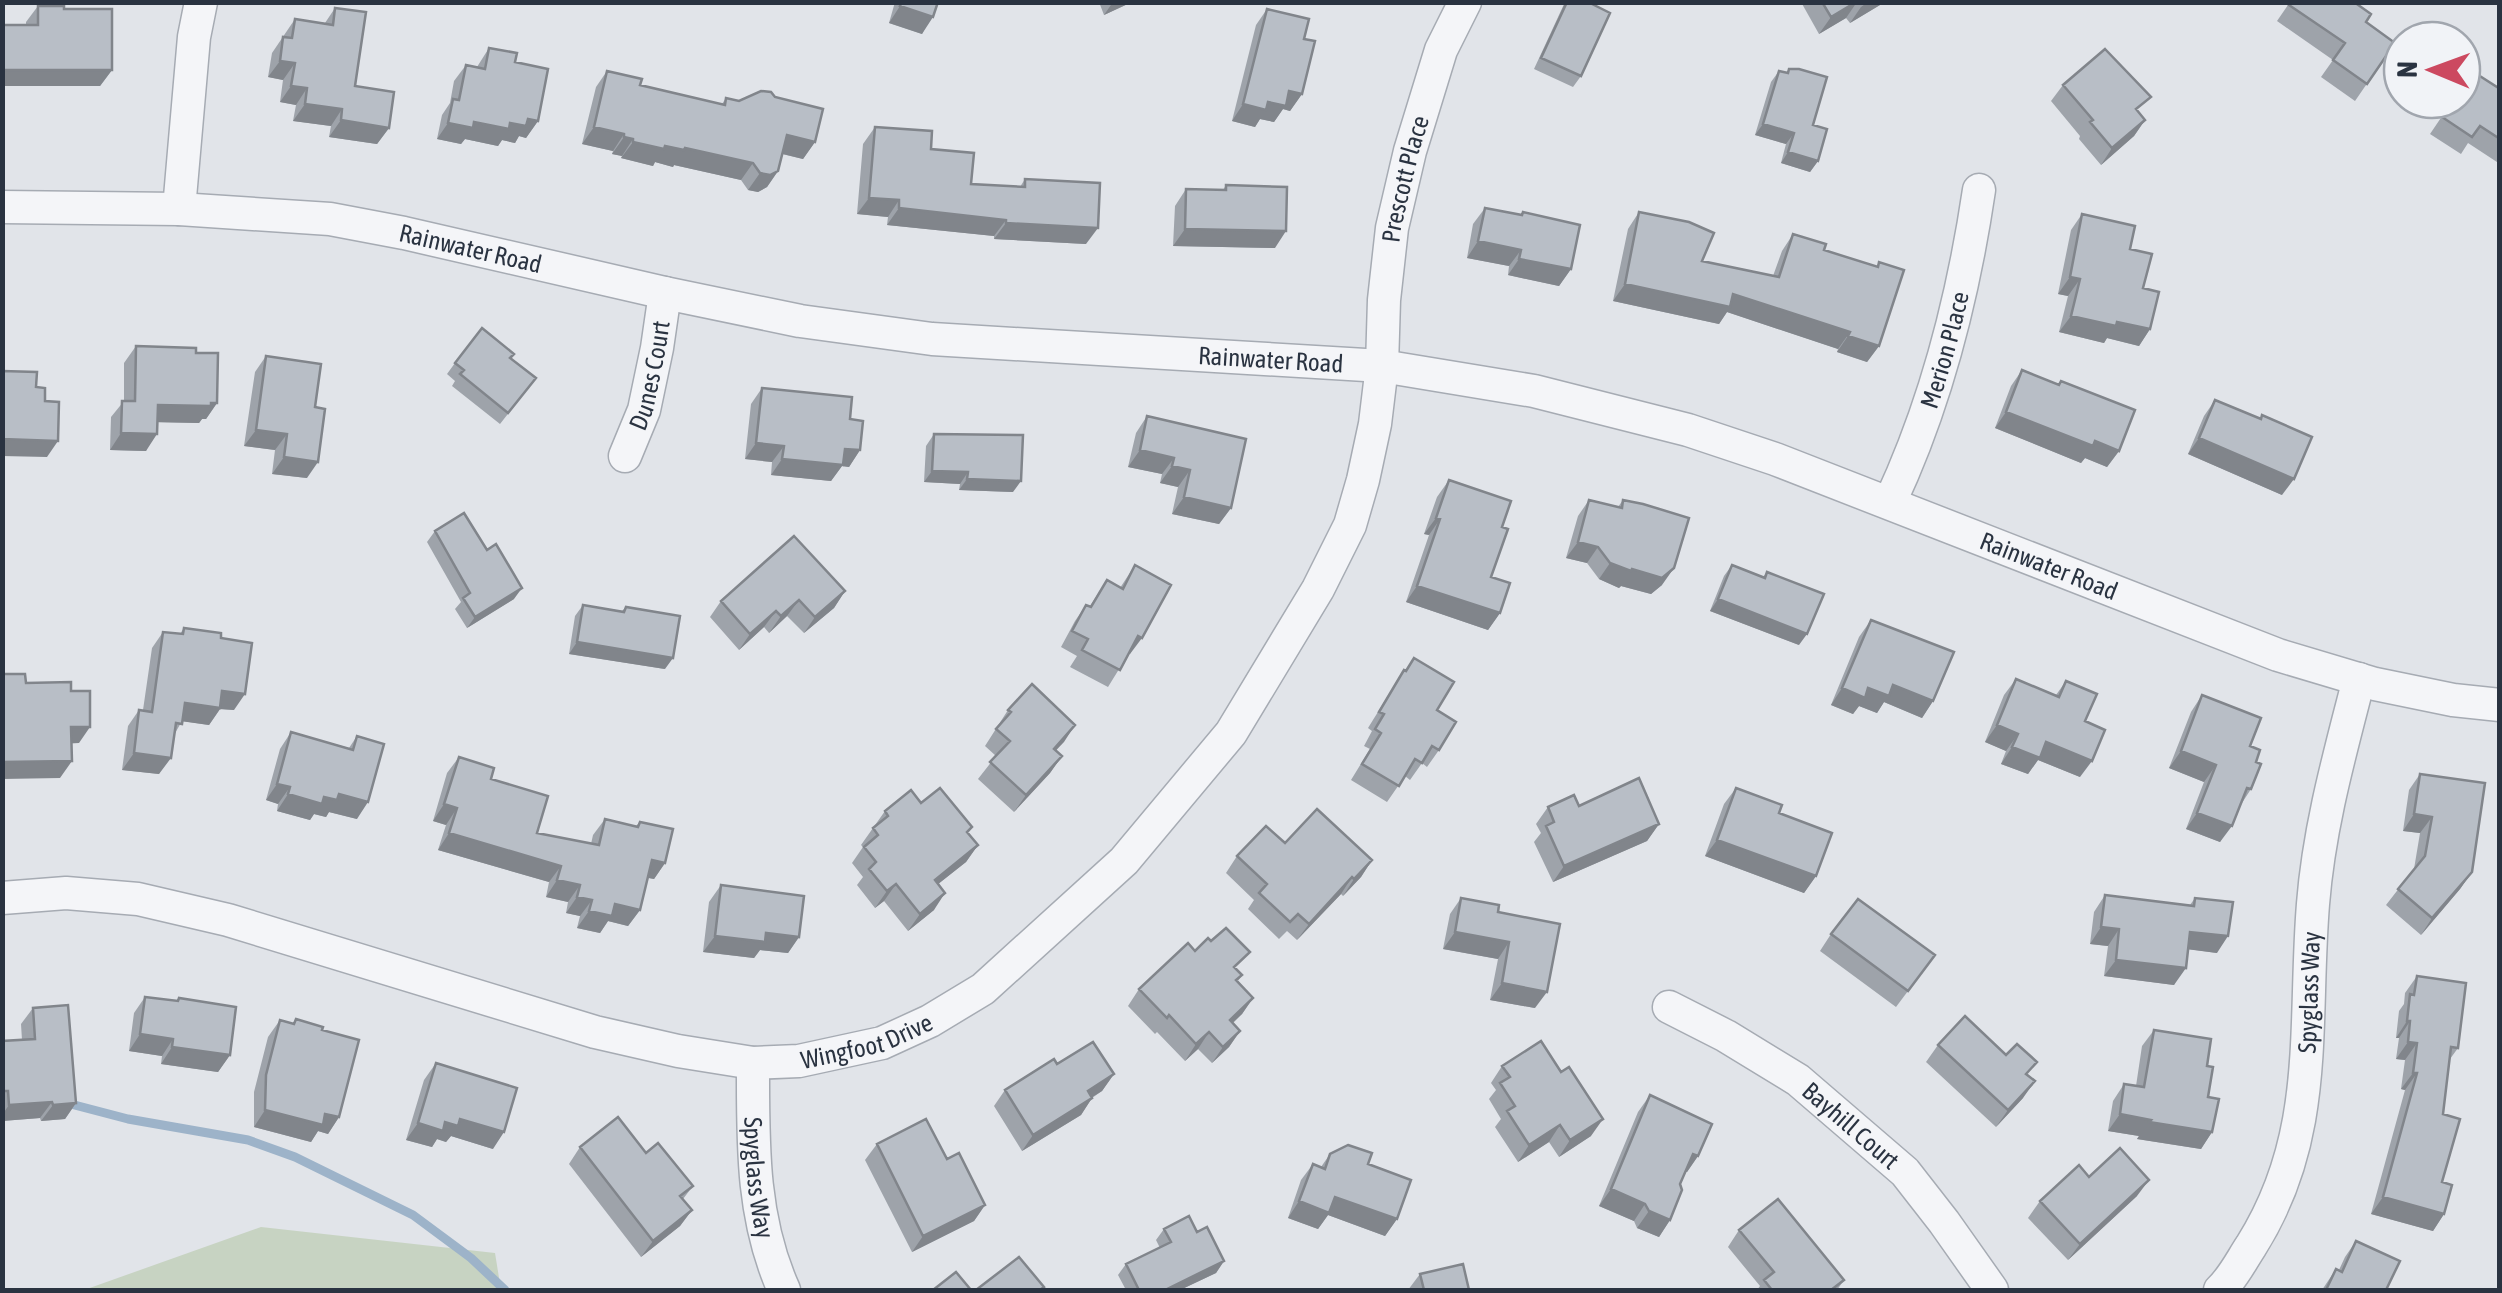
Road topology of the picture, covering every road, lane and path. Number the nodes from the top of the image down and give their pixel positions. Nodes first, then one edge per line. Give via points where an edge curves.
1 (200, 2) edge
2 (1465, 2) edge
3 (1978, 190) dead end
4 (2, 206) edge
5 (179, 209) junction
6 (665, 293) junction
7 (1382, 366) junction
8 (625, 456) dead end
9 (1890, 502) junction
10 (2358, 679) junction
11 (2500, 704) edge
12 (2, 898) edge
13 (1669, 1007) dead end
14 (753, 1063) junction
15 (784, 1290) edge
16 (1992, 1290) edge
17 (2220, 1290) edge

1 - 5 street
2 - 7 street, Prescott Place via 1441,50 1406,170 1390,246
3 - 9 street, Merion Place via 1950,336
4 - 5 street, Rainwater Road
5 - 6 street, Rainwater Road via 330,220
6 - 7 street, Rainwater Road via 932,339
6 - 8 street, Dunes Court via 644,410
7 - 9 street, Rainwater Road via 1618,410
7 - 14 street, Wingfoot Drive via 1363,480 1350,525 1318,589 1231,733 1124,861 982,989 930,1021 882,1043
9 - 10 street, Rainwater Road via 2278,655
10 - 11 street, Rainwater Road
10 - 17 street, Spyglass Way via 2331,785 2313,902 2309,1039 2297,1134 2260,1232
12 - 14 street, Wingfoot Drive via 66,893 138,900 228,920 595,1032
13 - 16 street, Bayhill Court via 1798,1080 1905,1172
14 - 15 street, Spyglass Way via 758,1202 769,1258

